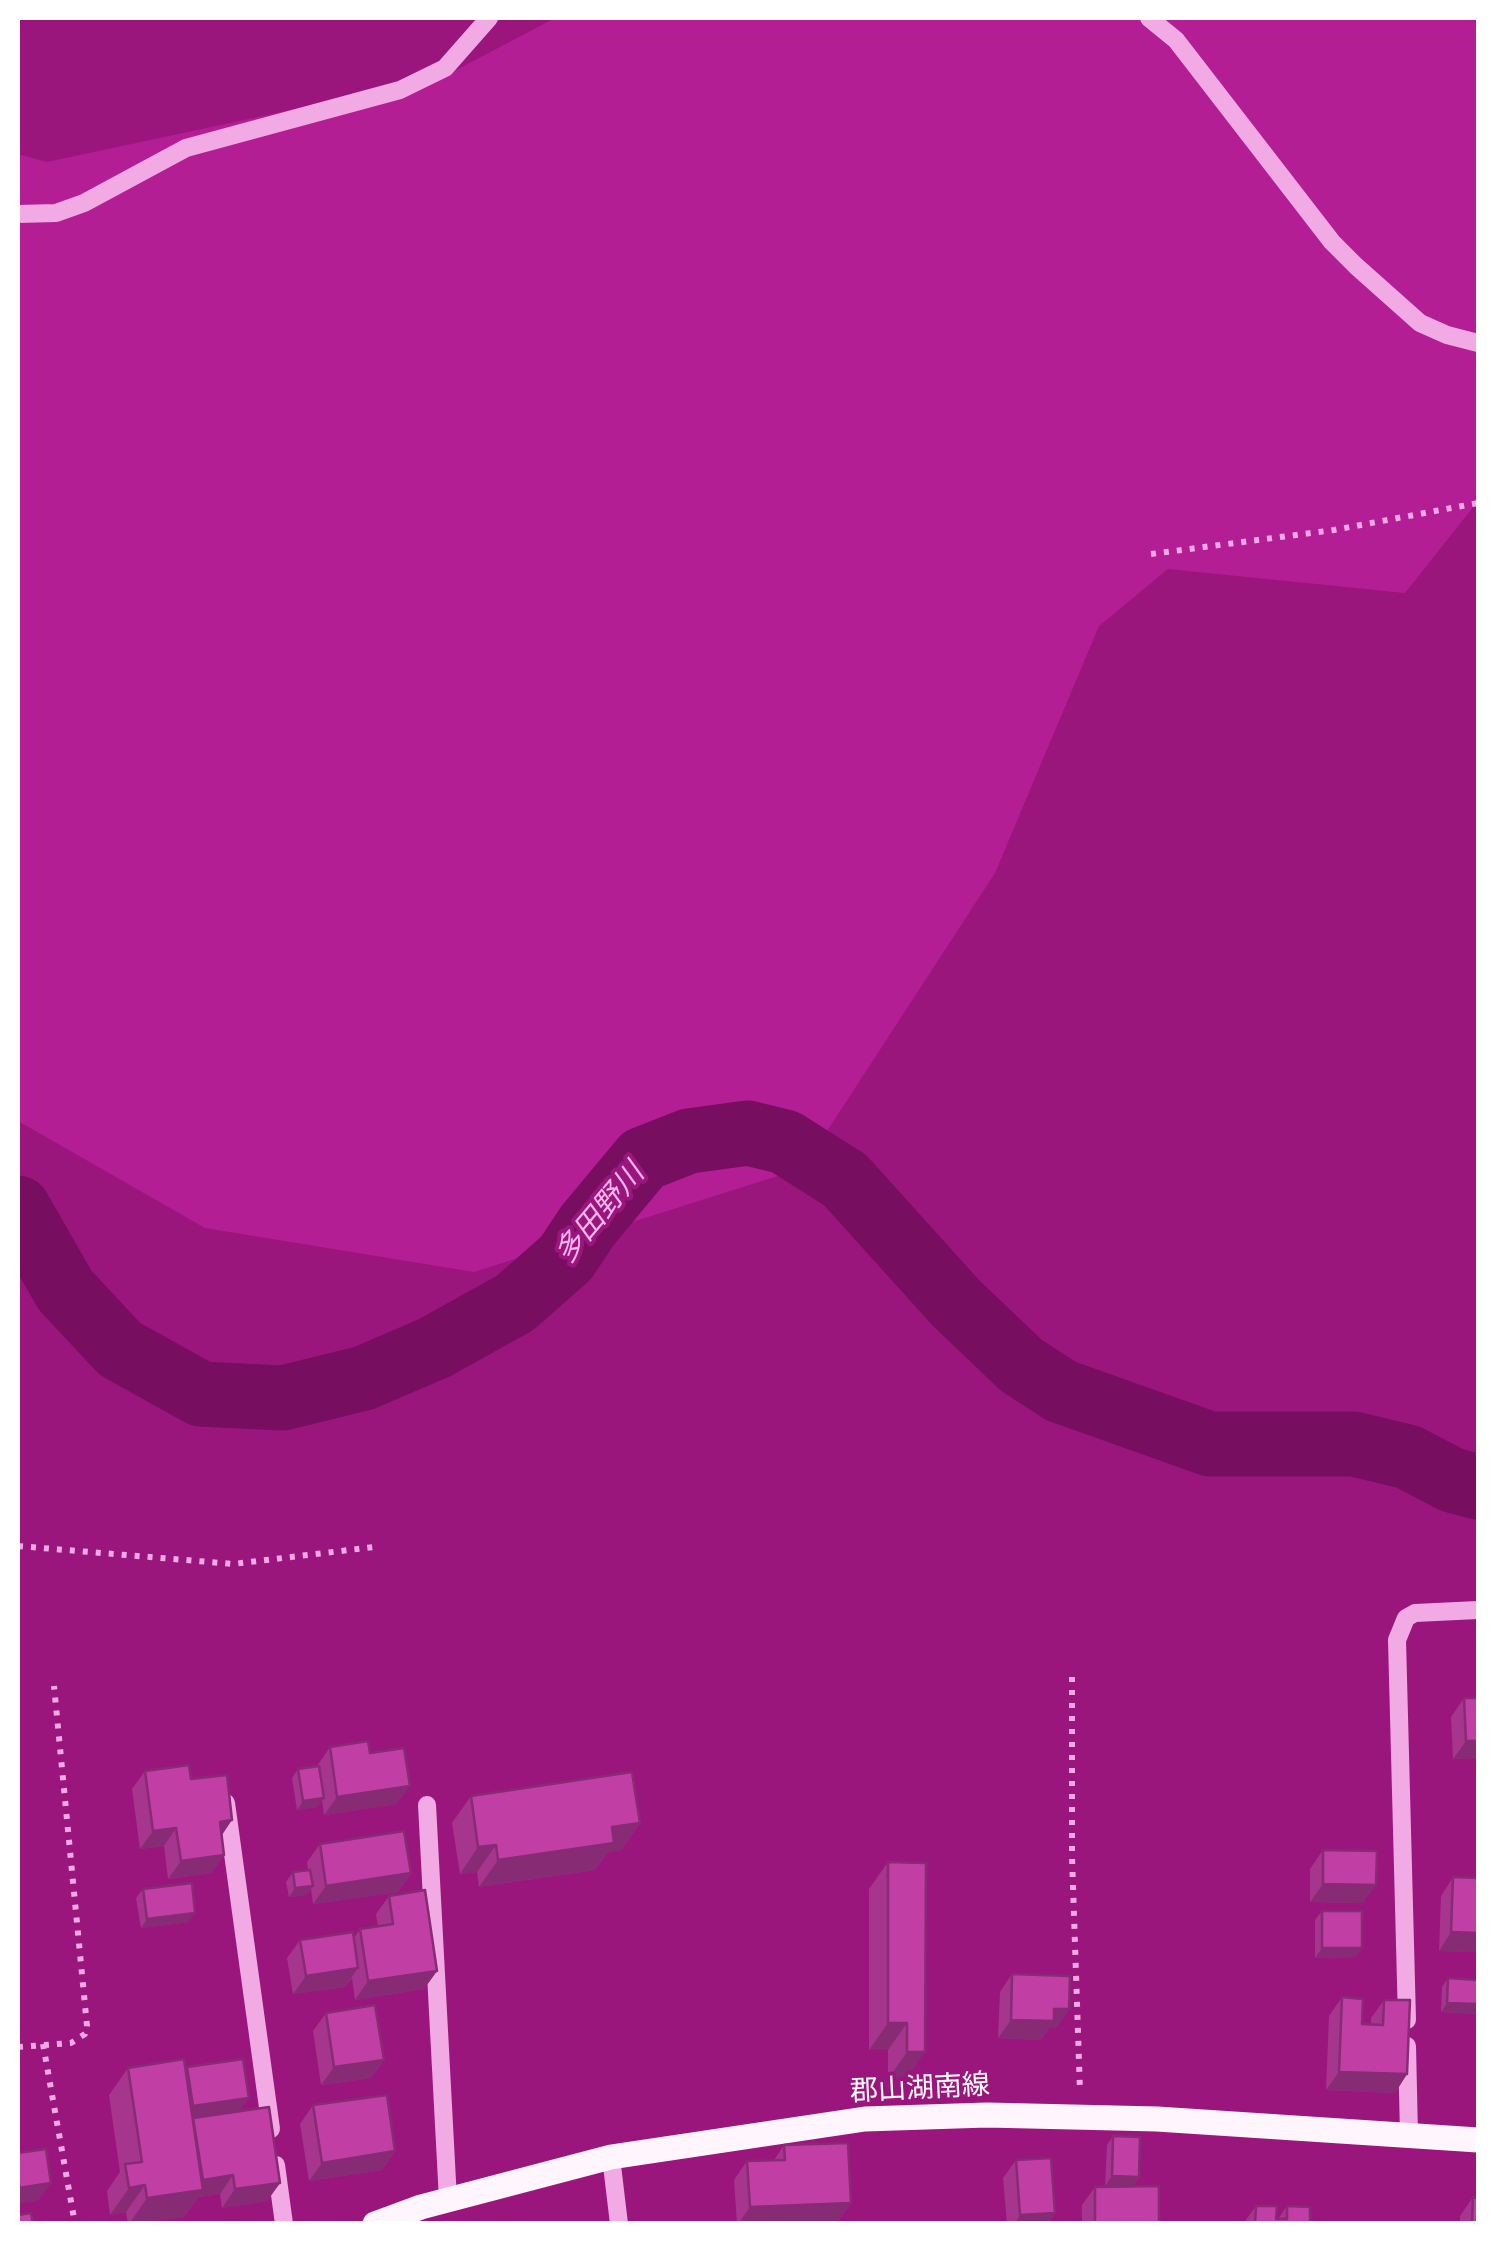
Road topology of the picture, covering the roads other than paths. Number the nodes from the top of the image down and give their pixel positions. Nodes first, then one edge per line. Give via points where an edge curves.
1 (489, 18) edge
2 (1148, 18) edge
3 (18, 214) edge
4 (1478, 343) edge
5 (1478, 1610) edge
6 (224, 1786) edge
7 (427, 1805) dead end
8 (1410, 2136) junction
9 (1478, 2140) edge
10 (611, 2157) junction
11 (448, 2200) junction
12 (284, 2224) edge
13 (375, 2224) edge
14 (619, 2224) edge

1 - 3 street via 445,68 400,90 186,148 56,214
2 - 4 street via 1176,40 1356,266 1420,323
5 - 8 street via 1415,1613 1397,1640
6 - 12 street
7 - 11 street
8 - 9 main road, 郡山湖南線
8 - 10 main road, 郡山湖南線 via 1157,2118 987,2115 865,2119
10 - 11 main road, 郡山湖南線
10 - 14 street
11 - 13 main road, 郡山湖南線

